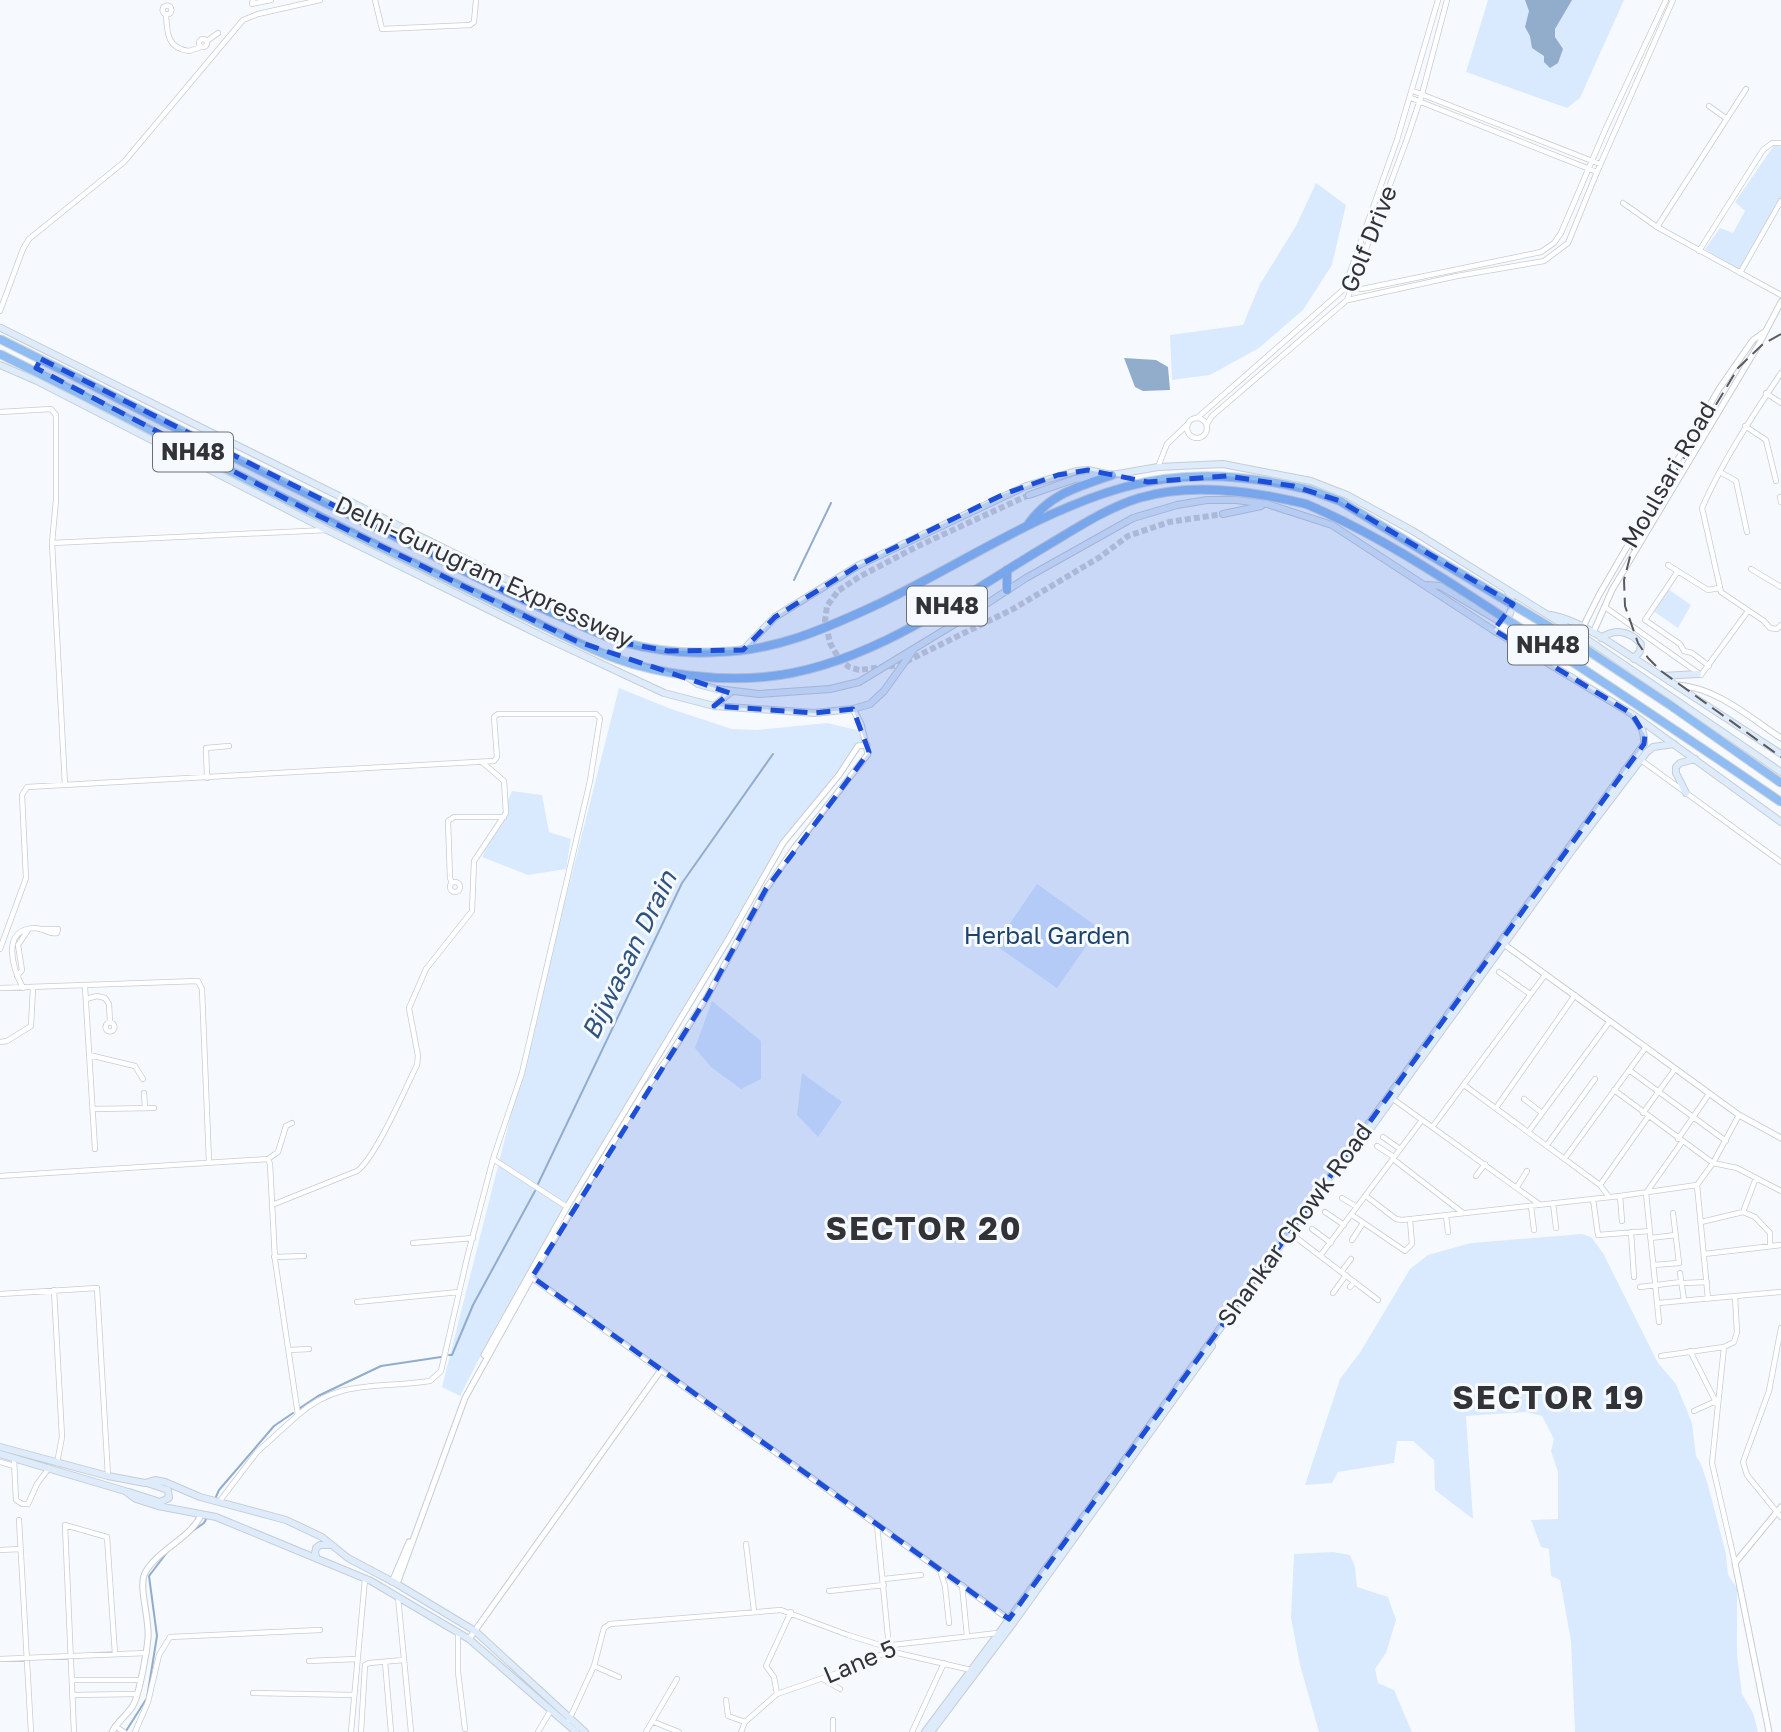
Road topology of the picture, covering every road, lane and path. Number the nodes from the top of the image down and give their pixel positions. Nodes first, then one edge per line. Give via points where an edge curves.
1 (271, 0) edge
2 (320, 0) edge
3 (375, 0) edge
4 (476, 0) edge
5 (1438, 0) edge
6 (1447, 0) edge
7 (1666, 0) edge
8 (1673, 0) edge
9 (253, 2) edge
10 (166, 14) dead end
11 (250, 16) junction
12 (218, 33) dead end
13 (205, 44) junction
14 (216, 52) junction
15 (1746, 89) dead end
16 (1413, 91) junction
17 (1624, 91) junction
18 (1422, 94) junction
19 (1631, 94) junction
20 (1410, 98) junction
21 (1419, 102) junction
22 (1709, 106) dead end
23 (1727, 119) junction
24 (1781, 143) edge
25 (1592, 161) junction
26 (1600, 164) junction
27 (1388, 165) junction
28 (1589, 168) junction
29 (1397, 169) junction
30 (1597, 172) junction
31 (1781, 201) edge
32 (1623, 203) dead end
33 (1657, 227) junction
34 (1699, 251) junction
35 (1740, 273) junction
36 (1351, 288) junction
37 (1344, 289) junction
38 (1781, 295) edge
39 (1347, 300) junction
40 (1781, 302) edge
41 (0, 311) edge
42 (0, 327) edge
43 (1765, 331) junction
44 (0, 339) edge
45 (49, 352) junction
46 (0, 355) edge
47 (0, 365) edge
48 (1781, 373) edge
49 (37, 382) junction
50 (1766, 393) junction
51 (1781, 403) edge
52 (0, 412) edge
53 (1197, 418) junction
54 (1188, 424) junction
55 (1207, 424) junction
56 (1745, 426) junction
57 (1158, 467) junction
58 (1720, 472) junction
59 (1112, 475) junction
60 (1776, 481) dead end
61 (1029, 495) tunnel mouth
62 (1267, 504) junction
63 (376, 513) junction
64 (1223, 514) tunnel mouth
65 (355, 518) junction
66 (1028, 526) junction
67 (327, 530) junction
68 (1747, 533) dead end
69 (52, 543) junction
70 (1668, 565) dead end
71 (1751, 569) dead end
72 (1007, 570) junction
73 (1678, 571) junction
74 (1424, 585) junction
75 (1781, 587) edge
76 (1719, 588) junction
77 (1007, 590) junction
78 (1507, 590) junction
79 (527, 602) junction
80 (1605, 607) junction
81 (1748, 611) junction
82 (1546, 614) junction
83 (1587, 618) junction
84 (1600, 621) junction
85 (1781, 625) edge
86 (1583, 627) junction
87 (1593, 633) junction
88 (1601, 638) junction
89 (915, 648) junction
90 (743, 650) junction
91 (1634, 659) junction
92 (1709, 666) junction
93 (685, 674) junction
94 (1698, 674) junction
95 (1662, 676) junction
96 (1675, 685) junction
97 (731, 692) junction
98 (714, 706) junction
99 (853, 709) junction
100 (1632, 714) junction
101 (1781, 738) edge
102 (1674, 744) junction
103 (867, 745) junction
104 (229, 746) dead end
105 (1781, 754) edge
106 (1695, 759) junction
107 (1641, 760) junction
108 (482, 762) junction
109 (1781, 772) edge
110 (208, 778) junction
111 (1781, 783) edge
112 (65, 785) junction
113 (1686, 793) junction
114 (1781, 803) edge
115 (505, 817) junction
116 (1781, 822) edge
117 (1781, 862) edge
118 (452, 883) dead end
119 (28, 929) junction
120 (41, 929) dead end
121 (1505, 945) junction
122 (0, 949) edge
123 (1499, 972) dead end
124 (1545, 975) junction
125 (17, 976) junction
126 (85, 987) junction
127 (0, 988) edge
128 (23, 988) junction
129 (33, 988) junction
130 (1530, 994) junction
131 (1575, 996) junction
132 (86, 999) junction
133 (1610, 1021) junction
134 (110, 1022) dead end
135 (0, 1042) edge
136 (1646, 1047) junction
137 (89, 1055) junction
138 (1675, 1069) junction
139 (1629, 1070) junction
140 (144, 1079) dead end
141 (1595, 1079) dead end
142 (1464, 1085) junction
143 (1614, 1090) junction
144 (1659, 1091) junction
145 (144, 1093) dead end
146 (1709, 1094) junction
147 (1393, 1099) junction
148 (1524, 1099) dead end
149 (145, 1108) junction
150 (154, 1108) dead end
151 (1496, 1108) junction
152 (93, 1109) junction
153 (1542, 1113) junction
154 (1646, 1115) junction
155 (1739, 1115) junction
156 (1694, 1116) junction
157 (1423, 1120) junction
158 (292, 1123) dead end
159 (1433, 1126) junction
160 (1529, 1131) junction
161 (1383, 1136) dead end
162 (1781, 1138) edge
163 (1680, 1141) junction
164 (1726, 1141) junction
165 (1547, 1145) junction
166 (1377, 1146) dead end
167 (95, 1149) dead end
168 (1401, 1149) junction
169 (268, 1158) junction
170 (1393, 1158) junction
171 (1565, 1158) junction
172 (493, 1159) junction
173 (209, 1162) junction
174 (1713, 1163) junction
175 (1485, 1164) junction
176 (1527, 1171) dead end
177 (1476, 1176) dead end
178 (0, 1177) edge
179 (1756, 1178) junction
180 (1600, 1185) junction
181 (1697, 1185) junction
182 (1517, 1187) junction
183 (1781, 1191) edge
184 (1646, 1193) junction
185 (1366, 1196) junction
186 (1620, 1196) junction
187 (1610, 1197) junction
188 (1342, 1198) dead end
189 (1594, 1199) junction
190 (1553, 1203) junction
191 (272, 1205) junction
192 (1540, 1205) junction
193 (1531, 1206) junction
194 (566, 1207) junction
195 (1357, 1207) junction
196 (1325, 1212) dead end
197 (1743, 1212) junction
198 (1674, 1213) dead end
199 (1463, 1214) junction
200 (1352, 1215) junction
201 (1446, 1216) junction
202 (1410, 1220) junction
203 (1622, 1220) dead end
204 (1701, 1222) junction
205 (1363, 1223) junction
206 (1344, 1225) junction
207 (1311, 1228) dead end
208 (1556, 1228) dead end
209 (1534, 1230) dead end
210 (1650, 1231) junction
211 (1448, 1232) dead end
212 (1631, 1232) junction
213 (1291, 1234) junction
214 (1676, 1235) junction
215 (473, 1238) junction
216 (1650, 1238) junction
217 (1352, 1240) dead end
218 (413, 1243) dead end
219 (1331, 1243) junction
220 (1781, 1245) edge
221 (1770, 1246) junction
222 (1704, 1254) junction
223 (304, 1256) dead end
224 (1320, 1256) junction
225 (274, 1257) junction
226 (1351, 1259) dead end
227 (1654, 1265) junction
228 (1343, 1273) junction
229 (1680, 1273) dead end
230 (530, 1276) junction
231 (1634, 1277) dead end
232 (1354, 1282) junction
233 (1683, 1282) junction
234 (1707, 1282) junction
235 (1656, 1286) junction
236 (1350, 1287) dead end
237 (1640, 1287) dead end
238 (54, 1290) junction
239 (459, 1292) junction
240 (1781, 1292) edge
241 (1333, 1293) dead end
242 (0, 1294) edge
243 (1735, 1296) junction
244 (1709, 1299) junction
245 (1378, 1300) dead end
246 (1684, 1300) junction
247 (357, 1302) dead end
248 (1658, 1303) junction
249 (1659, 1322) dead end
250 (1781, 1328) edge
251 (1724, 1347) junction
252 (309, 1349) dead end
253 (289, 1350) junction
254 (1690, 1351) junction
255 (1661, 1356) dead end
256 (661, 1370) junction
257 (1716, 1401) junction
258 (1718, 1406) junction
259 (1694, 1411) dead end
260 (298, 1415) junction
261 (0, 1447) edge
262 (0, 1454) edge
263 (0, 1462) edge
264 (14, 1463) junction
265 (57, 1464) junction
266 (48, 1468) junction
267 (108, 1475) junction
268 (145, 1483) junction
269 (125, 1491) junction
270 (215, 1501) junction
271 (1780, 1512) edge
272 (205, 1515) junction
273 (19, 1520) dead end
274 (877, 1525) junction
275 (746, 1544) dead end
276 (333, 1546) junction
277 (20, 1549) junction
278 (0, 1550) edge
279 (317, 1559) junction
280 (1735, 1563) junction
281 (940, 1570) junction
282 (921, 1575) dead end
283 (365, 1579) junction
284 (884, 1582) junction
285 (395, 1583) junction
286 (961, 1585) junction
287 (829, 1591) dead end
288 (398, 1597) junction
289 (754, 1611) junction
290 (791, 1612) junction
291 (1011, 1620) junction
292 (949, 1623) dead end
293 (320, 1630) dead end
294 (458, 1631) junction
295 (475, 1631) junction
296 (999, 1633) junction
297 (967, 1636) junction
298 (469, 1639) junction
299 (889, 1648) junction
300 (146, 1653) junction
301 (115, 1654) junction
302 (70, 1657) junction
303 (27, 1658) junction
304 (0, 1659) edge
305 (357, 1659) junction
306 (404, 1660) junction
307 (309, 1661) dead end
308 (385, 1662) junction
309 (151, 1663) junction
310 (944, 1663) junction
311 (594, 1666) junction
312 (971, 1670) junction
313 (619, 1677) dead end
314 (677, 1679) dead end
315 (823, 1679) junction
316 (73, 1680) junction
317 (139, 1680) junction
318 (840, 1689) dead end
319 (253, 1693) dead end
320 (136, 1694) junction
321 (777, 1694) junction
322 (73, 1695) junction
323 (354, 1695) junction
324 (726, 1700) dead end
325 (551, 1710) junction
326 (833, 1720) dead end
327 (569, 1721) junction
328 (654, 1722) junction
329 (745, 1722) junction
330 (115, 1729) edge
331 (465, 1729) dead end
332 (31, 1732) edge
333 (74, 1732) edge
334 (124, 1732) edge
335 (135, 1732) edge
336 (351, 1732) edge
337 (361, 1732) edge
338 (391, 1732) edge
339 (411, 1732) edge
340 (538, 1732) edge
341 (576, 1732) edge
342 (585, 1732) edge
343 (646, 1732) edge
344 (680, 1732) edge
345 (741, 1732) edge
346 (833, 1732) edge
347 (912, 1732) edge
348 (925, 1732) edge
349 (931, 1732) edge
350 (1769, 1732) edge

1 - 9 street
2 - 11 street
3 - 4 street via 382,29 470,25 476,17
5 - 16 street, Golf Drive
6 - 18 street, Golf Drive
7 - 17 street
8 - 19 street
9 - 11 street
10 - 13 street via 167,36 173,45 189,51
11 - 14 street
12 - 13 street
13 - 14 street
14 - 41 street via 124,162 29,239
15 - 23 street
16 - 18 street
16 - 20 street, Golf Drive
17 - 19 street
17 - 25 street
18 - 21 street, Golf Drive
18 - 25 street
19 - 26 street
20 - 21 street
20 - 27 street, Golf Drive
21 - 28 street
21 - 29 street, Golf Drive
22 - 23 street
23 - 33 street
24 - 34 street via 1763,150
25 - 26 street
25 - 28 street
26 - 30 street
27 - 29 street
27 - 37 street, Golf Drive
28 - 30 street
28 - 36 street via 1561,233 1546,249
29 - 36 street, Golf Drive
30 - 39 street via 1567,243 1547,260
31 - 35 street
32 - 33 street
33 - 34 street
34 - 35 street
35 - 38 street
36 - 37 street
36 - 39 street, Golf Drive
37 - 53 street, Golf Drive
39 - 55 street, Golf Drive
40 - 43 street, Moulsari Road
42 - 45 main road
42 - 46 main road via 7,342
43 - 80 street, Moulsari Road
43 - 83 street, Moulsari Road via 1719,388
44 - 65 highway, Delhi-Gurugram Expressway / NH48, bridge
45 - 49 main road via 36,368
45 - 63 main road
46 - 93 highway, Delhi-Gurugram Expressway / NH48, bridge via 576,641 619,659
47 - 49 main road
48 - 50 street
49 - 67 main road
50 - 51 street
50 - 56 street
52 - 69 street via 55,412
53 - 54 street
53 - 55 street
54 - 55 street via 1188,433 1198,438 1206,433
54 - 57 street via 1167,444
56 - 58 street
56 - 60 street via 1766,440
57 - 59 main road
57 - 78 main road via 1223,464 1311,481 1413,531
58 - 68 street via 1736,480
58 - 76 street via 1702,508
59 - 61 main road via 1075,479
59 - 66 highway via 1049,501
59 - 90 main road via 1076,471 1004,494 859,565 775,617
62 - 64 main road
62 - 74 main road via 1332,525
62 - 77 main road via 1207,500 1152,511 1116,526
63 - 65 highway
63 - 79 main road via 512,582
65 - 79 highway, Delhi-Gurugram Expressway / NH48
66 - 90 highway, Delhi-Gurugram Expressway / NH48 via 824,629 778,645
66 - 111 highway, Delhi-Gurugram Expressway / NH48, bridge via 1125,487 1162,479 1227,476 1310,490 1340,501 1575,642
67 - 69 street
67 - 98 main road via 627,677
69 - 112 street
70 - 73 street
71 - 75 street
72 - 77 highway
72 - 93 highway, Delhi-Gurugram Expressway / NH48 via 866,651 769,677
72 - 114 highway, Delhi-Gurugram Expressway / NH48, bridge via 1140,497 1209,490 1306,504 1431,570 1632,699
73 - 76 street via 1708,590
73 - 92 street via 1645,620
74 - 78 main road via 1440,586 1499,621 1512,609 1513,599
74 - 100 main road
76 - 81 street via 1723,596
77 - 89 main road
78 - 82 main road
79 - 90 highway, Delhi-Gurugram Expressway / NH48 via 624,643 668,651
80 - 84 street, Moulsari Road
80 - 94 street
81 - 85 street via 1773,629
81 - 92 street
82 - 86 main road
82 - 109 main road
83 - 84 street via 1593,623
83 - 86 street, Moulsari Road
84 - 87 street, Moulsari Road
86 - 87 main road
87 - 88 main road
88 - 91 main road
88 - 91 main road via 1613,632 1632,636 1641,644
89 - 97 main road via 859,682 804,691
89 - 99 main road via 884,691 870,704
91 - 95 main road
92 - 94 street
93 - 97 main road via 698,684
94 - 95 main road
95 - 96 main road
96 - 101 street via 1724,700
96 - 105 main road
97 - 98 main road
98 - 99 main road via 807,713
99 - 103 street
100 - 102 main road
100 - 213 main road, Shankar Chowk Road via 1642,726 1644,744
102 - 106 main road
102 - 107 main road, Shankar Chowk Road via 1653,747
103 - 194 street via 855,750 783,843
103 - 230 street via 868,754 766,889 707,997 643,1091
104 - 110 street via 206,748
106 - 113 main road via 1680,763 1675,770
106 - 116 main road
107 - 113 street
107 - 121 main road, Shankar Chowk Road
108 - 110 street
108 - 115 street via 504,781
108 - 172 street via 496,760 495,715 596,714 600,718 579,832 522,1073
110 - 112 street
112 - 122 street via 24,790 26,878
113 - 117 street
115 - 118 street via 454,817 448,821
115 - 191 street via 474,861 472,911 426,969 411,1002 417,1065 366,1162 357,1171
119 - 120 street
119 - 125 street via 18,944 22,970
119 - 125 street via 20,933 13,947
121 - 124 street
121 - 147 main road, Shankar Chowk Road
123 - 130 street
124 - 130 street
124 - 131 street
125 - 128 street
126 - 129 street
126 - 132 street
126 - 173 street via 194,980 201,985
127 - 128 street
128 - 129 street
129 - 135 street via 31,1026
130 - 142 street
131 - 133 street
131 - 151 street
132 - 134 street via 106,999
132 - 137 street
133 - 136 street
133 - 153 street
136 - 138 street
136 - 139 street
137 - 140 street via 135,1066
137 - 152 street
138 - 144 street
138 - 146 street
139 - 143 street
139 - 144 street
141 - 165 street
142 - 151 street
142 - 159 street
143 - 154 street
143 - 171 street
144 - 154 street
144 - 156 street
145 - 149 street
146 - 155 street
146 - 156 street
147 - 157 street
147 - 213 main road, Shankar Chowk Road
148 - 153 street
149 - 150 street
149 - 152 street
151 - 160 street
152 - 167 street
153 - 160 street
154 - 163 street
154 - 180 street
155 - 162 street
155 - 164 street
156 - 163 street
156 - 164 street
157 - 159 street
157 - 168 street
158 - 169 street via 286,1126 278,1152
159 - 175 street
160 - 165 street
161 - 168 street
163 - 174 street
163 - 184 street
164 - 174 street
165 - 171 street
166 - 170 street
168 - 170 street
169 - 173 street
169 - 191 street
170 - 185 street
170 - 199 street
171 - 180 street
172 - 194 street
172 - 215 street
173 - 178 street
174 - 179 street
174 - 181 street
175 - 177 street
175 - 182 street
176 - 182 street
179 - 183 street
179 - 197 street
180 - 187 street
181 - 184 street
181 - 204 street
182 - 192 street
184 - 186 street
184 - 210 street
185 - 195 street
185 - 202 street via 1396,1219
186 - 187 street
186 - 203 street
187 - 189 street
188 - 195 street
189 - 190 street
189 - 212 street via 1598,1235
190 - 192 street
190 - 208 street
191 - 225 street
192 - 193 street
193 - 199 street
193 - 209 street
194 - 230 street
195 - 200 street
196 - 206 street
197 - 204 street
197 - 221 street via 1770,1233
198 - 214 street
199 - 201 street
200 - 205 street
200 - 206 street
201 - 202 street
201 - 211 street
202 - 205 street via 1412,1244 1405,1251
204 - 222 street
205 - 217 street
206 - 219 street
207 - 219 street
210 - 212 street
210 - 216 street
212 - 231 street
213 - 224 street
213 - 291 main road, Shankar Chowk Road
214 - 216 street
214 - 227 street via 1679,1263
215 - 218 street
215 - 239 street
216 - 227 street
219 - 224 street
220 - 221 street
221 - 222 street
222 - 234 street
223 - 225 street
224 - 228 street
225 - 253 street
226 - 228 street
227 - 235 street
228 - 232 street
228 - 241 street
229 - 233 street
230 - 256 street
230 - 285 street via 459,1403
232 - 236 street
232 - 245 street
233 - 234 street
233 - 235 street
233 - 246 street
234 - 244 street
235 - 237 street
235 - 248 street
238 - 242 street
238 - 265 street via 62,1437
238 - 267 street via 98,1290
239 - 247 street
239 - 260 street via 441,1371 435,1378 344,1389 316,1400
240 - 243 street
243 - 244 street
243 - 251 street via 1736,1338
244 - 246 street
246 - 248 street
248 - 249 street
250 - 271 street via 1769,1391 1743,1462 1747,1475
251 - 254 street
251 - 258 street
252 - 253 street
253 - 260 street
254 - 255 street
254 - 257 street
256 - 274 street
256 - 295 street
257 - 258 street
257 - 259 street
258 - 280 street via 1712,1463
260 - 270 street via 257,1452
261 - 265 main road
262 - 264 main road
263 - 264 street
264 - 266 main road
264 - 266 street via 16,1500 25,1505
265 - 267 main road
266 - 269 main road
267 - 268 main road
268 - 269 main road via 168,1490 169,1498 160,1502
268 - 270 main road via 165,1482
269 - 272 main road via 158,1506
270 - 276 main road via 286,1520
271 - 280 street
272 - 279 main road
272 - 300 street via 144,1575 149,1630
273 - 277 street
274 - 281 street
274 - 284 street
275 - 289 street
276 - 279 main road via 316,1548
276 - 285 main road
277 - 278 street
277 - 303 street
279 - 283 main road
280 - 350 street
281 - 286 street
281 - 292 street
282 - 284 street
283 - 288 main road
283 - 305 street
284 - 287 street
284 - 299 street
285 - 295 main road
286 - 291 street
286 - 297 street
288 - 294 main road
288 - 306 street
289 - 290 street
289 - 311 street via 610,1624 604,1628
290 - 299 street
290 - 321 street via 766,1667 774,1677
291 - 296 main road, Shankar Chowk Road
291 - 349 main road, Shankar Chowk Road
293 - 309 street via 174,1636
294 - 298 main road
294 - 331 street
295 - 298 street
295 - 327 main road
296 - 297 street, Lane 5
296 - 312 main road, Shankar Chowk Road
297 - 299 street, Lane 5
298 - 325 main road
299 - 310 street
299 - 315 street, Lane 5
300 - 301 street
300 - 309 street
301 - 302 street
301 - 302 street via 107,1537 67,1525
302 - 303 street
302 - 316 street
303 - 304 street
303 - 332 street
305 - 307 street
305 - 323 street
306 - 308 street
306 - 339 street
308 - 337 street via 365,1665
308 - 338 street
309 - 317 street
309 - 335 street via 148,1702
310 - 312 street
310 - 347 street
311 - 313 street
311 - 327 street
312 - 348 main road, Shankar Chowk Road
314 - 328 street
315 - 318 street
315 - 321 street, Lane 5
316 - 317 street
316 - 322 street
317 - 320 street
319 - 323 street
320 - 322 street
320 - 330 street
321 - 329 street, Lane 5
322 - 333 street
323 - 336 street
324 - 329 street via 728,1716
325 - 327 main road
325 - 340 street
326 - 346 street
327 - 341 main road
327 - 342 main road
328 - 343 street
328 - 344 street
329 - 345 street, Lane 5
330 - 334 street

